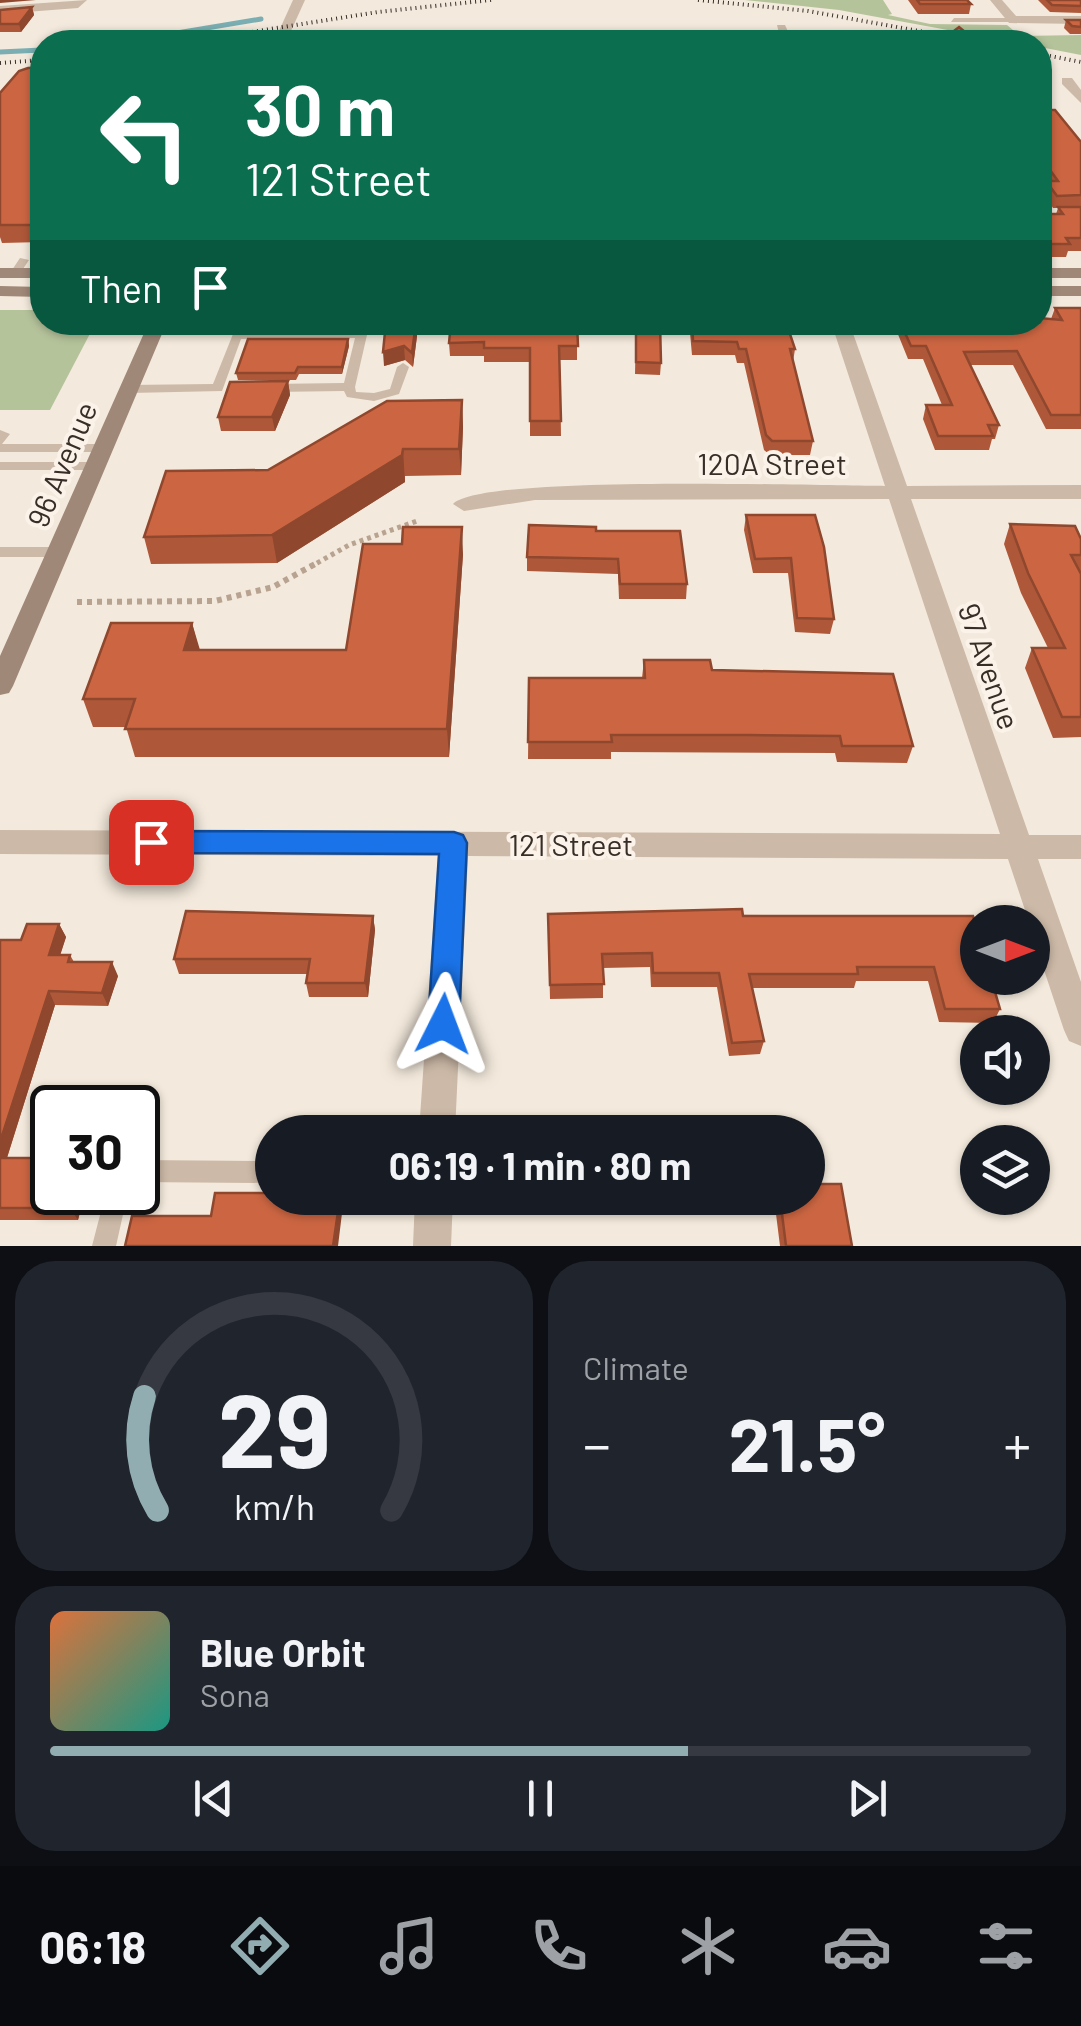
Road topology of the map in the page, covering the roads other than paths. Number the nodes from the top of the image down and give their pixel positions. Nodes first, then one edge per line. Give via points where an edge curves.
1 (299, 0) edge
2 (996, 0) edge
3 (80, 3) edge
4 (0, 10) edge
5 (954, 20) edge
6 (1012, 20) junction
7 (1081, 20) edge
8 (550, 24) dead end
9 (285, 30) edge
10 (550, 30) edge
11 (1066, 81) dead end
12 (1081, 98) edge
13 (1052, 273) edge
14 (1081, 273) edge
15 (1052, 291) edge
16 (1081, 291) edge
17 (0, 292) edge
18 (30, 292) edge
19 (152, 335) edge
20 (342, 335) edge
21 (364, 335) edge
22 (844, 335) edge
23 (402, 366) edge
24 (273, 374) edge
25 (349, 387) junction
26 (218, 388) junction
27 (234, 388) edge
28 (252, 388) edge
29 (268, 388) junction
30 (129, 389) junction
31 (0, 441) edge
32 (99, 457) junction
33 (0, 466) edge
34 (896, 492) junction
35 (1081, 492) edge
36 (464, 504) dead end
37 (0, 552) edge
38 (58, 552) junction
39 (0, 686) edge
40 (0, 842) edge
41 (454, 843) junction
42 (1018, 846) junction
43 (1081, 846) edge
44 (1081, 1030) edge
45 (438, 1115) edge
46 (160, 1171) edge
47 (255, 1172) edge
48 (111, 1215) edge
49 (433, 1215) edge
50 (104, 1246) edge
51 (432, 1246) edge

1 - 9 street
2 - 6 street
3 - 4 street
5 - 6 lane
6 - 7 street
8 - 10 street
11 - 12 street
13 - 14 main road
15 - 16 main road
17 - 18 main road
19 - 30 main road, 96 Avenue
20 - 26 lane via 321,341 237,336
21 - 25 lane
22 - 34 street, 97 Avenue
23 - 25 lane via 396,390 383,396 363,398
24 - 29 lane
25 - 29 lane via 309,380
26 - 27 lane
26 - 30 lane
28 - 29 lane
30 - 32 main road, 96 Avenue
31 - 32 lane
32 - 33 lane
32 - 38 main road, 96 Avenue
34 - 35 street, 120A Street
34 - 36 street, 120A Street via 535,494
34 - 42 street, 97 Avenue
37 - 38 lane
38 - 39 main road, 96 Avenue
40 - 41 street, 121 Street
41 - 42 street, 121 Street
41 - 45 street
42 - 43 street, 121 Street
42 - 44 street, 97 Avenue
46 - 47 lane
48 - 50 lane
49 - 51 street

